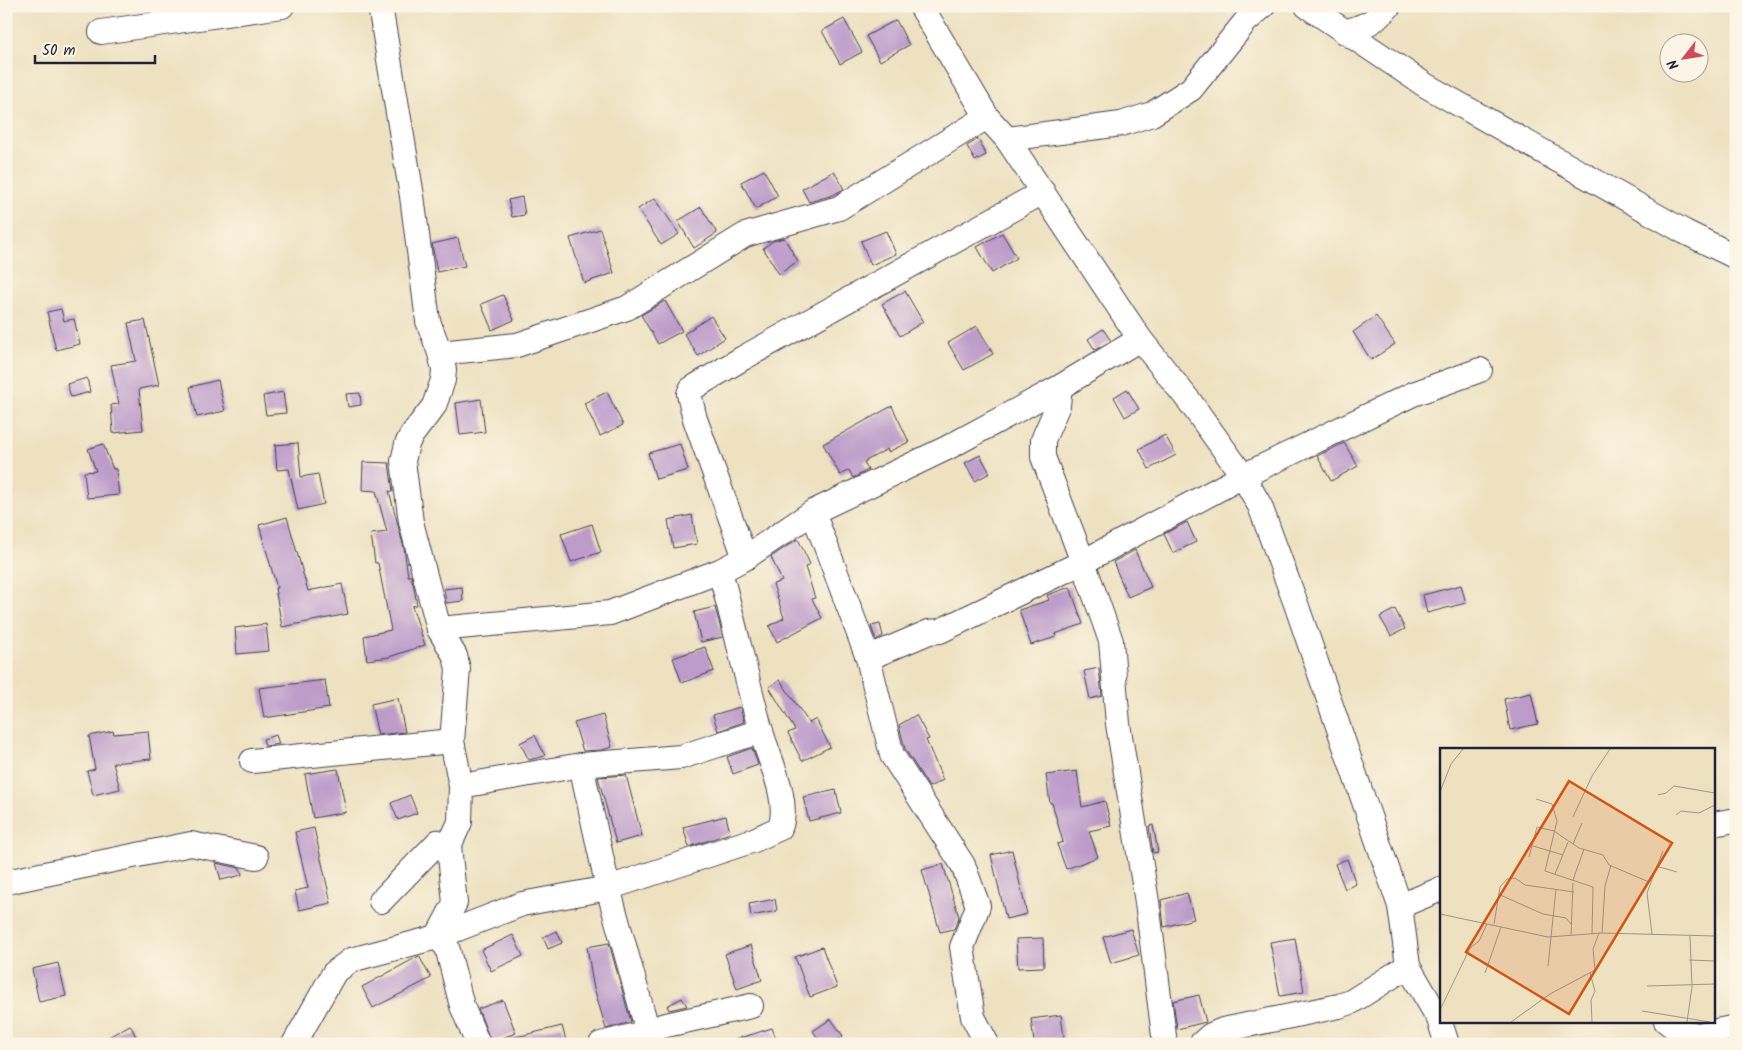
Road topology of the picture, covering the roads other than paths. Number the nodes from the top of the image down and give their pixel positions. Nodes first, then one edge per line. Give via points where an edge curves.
1 (282, 6) edge
2 (380, 6) edge
3 (921, 6) edge
4 (1263, 6) edge
5 (1307, 6) edge
6 (1389, 6) edge
7 (241, 9) edge
8 (101, 32) dead end
9 (1345, 32) junction
10 (987, 117) junction
11 (1007, 139) junction
12 (1043, 192) junction
13 (1736, 256) edge
14 (1140, 339) junction
15 (440, 353) junction
16 (1480, 370) dead end
17 (1060, 387) junction
18 (1242, 476) junction
19 (813, 512) junction
20 (745, 558) junction
21 (1083, 562) junction
22 (720, 571) junction
23 (440, 629) junction
24 (868, 658) junction
25 (761, 731) junction
26 (452, 740) junction
27 (252, 761) dead end
28 (581, 765) junction
29 (461, 786) junction
30 (1736, 820) edge
31 (1714, 824) edge
32 (449, 846) junction
33 (256, 857) dead end
34 (6, 882) edge
35 (608, 888) junction
36 (1440, 889) edge
37 (381, 901) dead end
38 (1400, 906) junction
39 (438, 937) junction
40 (1408, 966) junction
41 (751, 1006) dead end
42 (1440, 1019) edge
43 (1441, 1022) edge
44 (1667, 1022) edge
45 (1736, 1027) edge
46 (648, 1032) junction
47 (294, 1044) edge
48 (478, 1044) edge
49 (601, 1044) edge
50 (988, 1044) edge
51 (1165, 1044) edge
52 (1201, 1044) edge
53 (1447, 1044) edge

1 - 7 street
2 - 15 street via 412,196 428,320
3 - 10 street
4 - 11 street via 1246,21 1191,89 1152,114 1121,124
5 - 9 street
6 - 9 street via 1377,19
7 - 8 street
9 - 13 street via 1425,86 1685,232
10 - 11 street
10 - 15 street via 839,208 745,235 627,308 518,345
11 - 12 street
12 - 14 street
12 - 20 street via 691,390 689,394 695,418
14 - 17 street
14 - 18 street
15 - 23 street via 444,380 434,406 407,444 403,461 411,522
16 - 18 street via 1412,394
17 - 19 street via 947,448
17 - 21 street via 1058,405 1043,440 1043,457
18 - 21 street
18 - 38 street via 1260,506
19 - 20 street
19 - 24 street
20 - 22 street
21 - 24 street via 940,631 929,632
21 - 51 street via 1111,642 1118,724 1147,902
22 - 23 street via 610,613
22 - 25 street
23 - 26 street via 455,656 458,669
24 - 50 street via 892,755 963,864 978,906 962,947 973,1016
25 - 28 street via 681,757
25 - 35 street via 777,777 782,804 780,828 754,840
26 - 27 street
26 - 29 street
28 - 29 street
28 - 35 street
29 - 32 street via 460,822
30 - 31 street
32 - 37 street via 438,842
32 - 39 street via 455,903
33 - 34 street via 191,844
35 - 39 street via 522,904
35 - 46 street
36 - 38 street
38 - 40 street
39 - 47 street via 351,960 334,973
39 - 48 street via 446,947 462,1006
40 - 42 street
40 - 52 street via 1345,1004 1223,1030
41 - 46 street
43 - 53 street
44 - 45 street via 1679,1031 1698,1035
46 - 49 street

